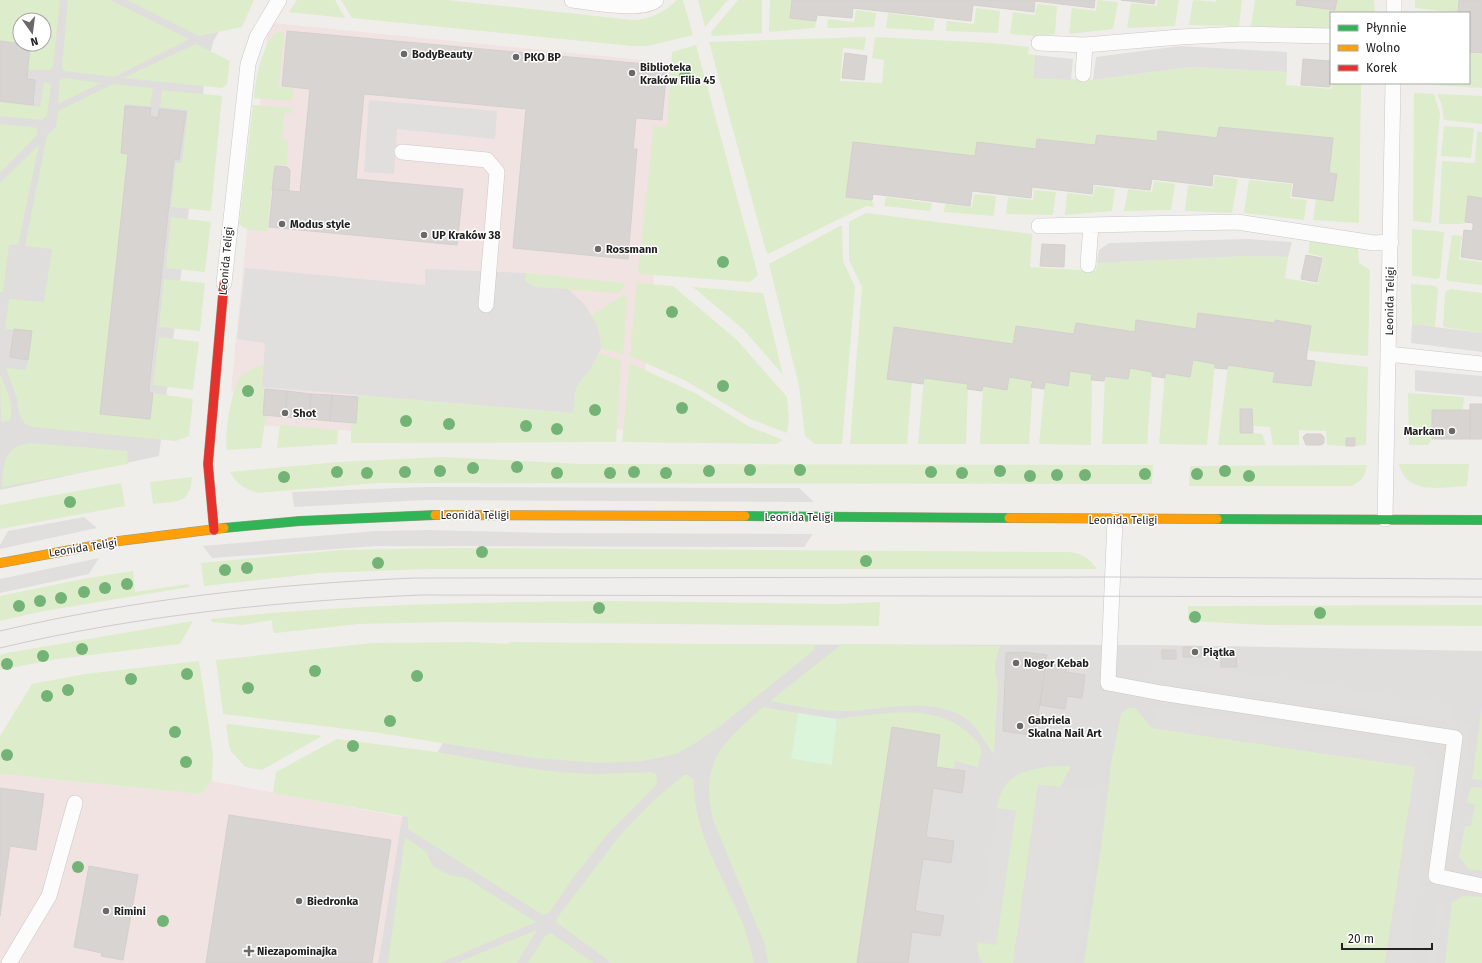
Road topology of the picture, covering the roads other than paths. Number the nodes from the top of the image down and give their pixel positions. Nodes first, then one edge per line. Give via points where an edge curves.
1 (279, 0) edge
2 (572, 0) edge
3 (656, 0) edge
4 (1394, 0) edge
5 (1394, 12) edge
6 (1330, 36) edge
7 (1039, 43) dead end
8 (1085, 45) junction
9 (1083, 74) dead end
10 (1392, 84) edge
11 (402, 152) dead end
12 (1091, 225) junction
13 (1039, 226) dead end
14 (1391, 242) junction
15 (1088, 265) dead end
16 (224, 283) joint
17 (486, 305) dead end
18 (1388, 354) junction
19 (1482, 364) edge
20 (1385, 519) junction
21 (1115, 520) junction
22 (1482, 520) edge
23 (214, 530) junction
24 (0, 563) edge
25 (75, 803) dead end
26 (1482, 886) edge
27 (9, 963) edge

1 - 16 lane, Leonida Teligi via 257,37 248,64
2 - 3 lane via 629,6 653,3
4 - 5 lane
6 - 8 lane via 1180,36
7 - 8 lane
8 - 9 lane
10 - 14 lane, Leonida Teligi
11 - 17 lane via 487,160 497,172
12 - 13 lane
12 - 14 lane via 1237,222 1374,243
12 - 15 lane
14 - 18 lane, Leonida Teligi
16 - 23 street, Leonida Teligi via 208,464
18 - 19 lane
18 - 20 lane, Leonida Teligi
20 - 21 street, Leonida Teligi
20 - 22 street, Leonida Teligi
21 - 23 street, Leonida Teligi via 481,514 339,518
21 - 26 lane via 1108,683 1455,738 1436,876
23 - 24 street, Leonida Teligi via 135,539
25 - 27 lane via 49,896

